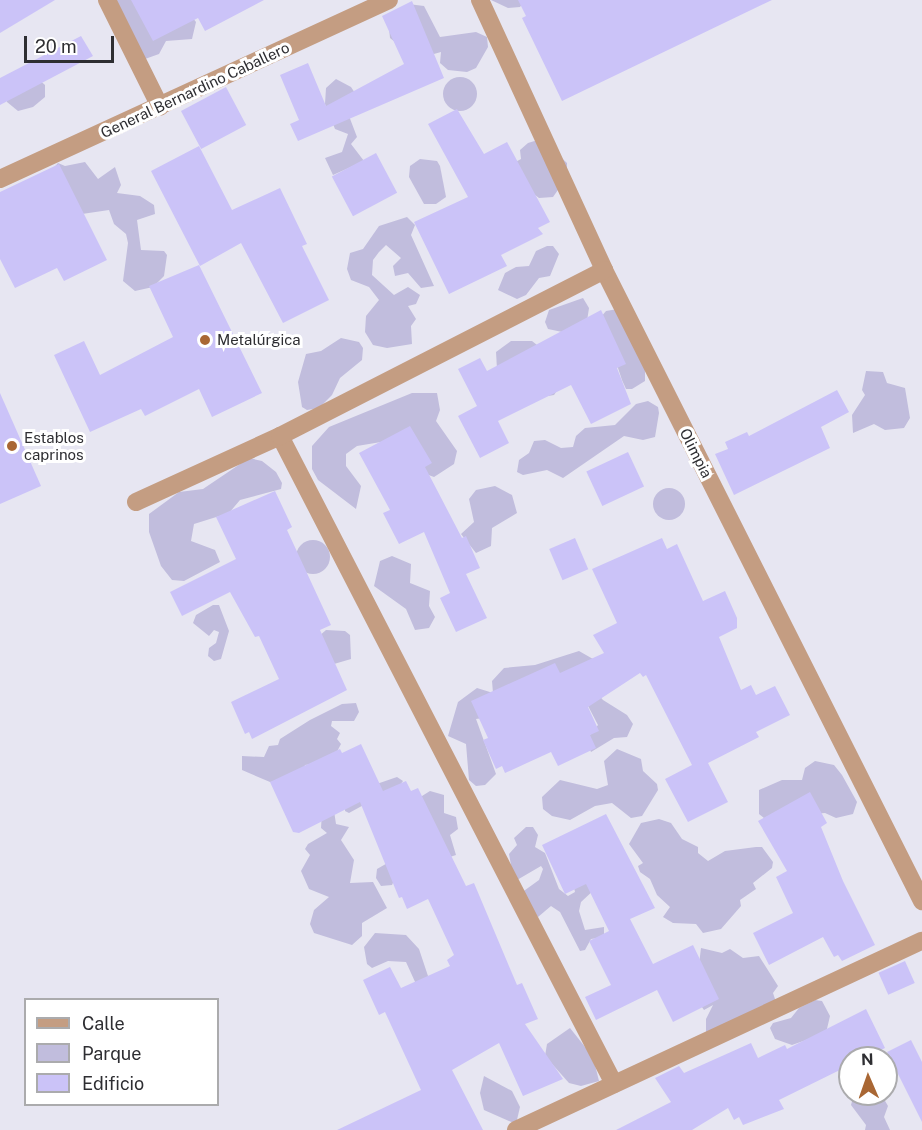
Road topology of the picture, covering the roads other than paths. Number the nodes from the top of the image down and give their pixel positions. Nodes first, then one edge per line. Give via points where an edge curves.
1 (107, 0) edge
2 (389, 0) edge
3 (480, 0) edge
4 (160, 107) junction
5 (0, 179) edge
6 (604, 270) junction
7 (280, 436) junction
8 (136, 502) dead end
9 (922, 901) edge
10 (922, 941) edge
11 (614, 1084) junction
12 (516, 1130) edge

1 - 4 street
2 - 4 street, General Bernardino Caballero
3 - 6 street, Olimpia
4 - 5 street, General Bernardino Caballero
6 - 7 street
6 - 9 street, Olimpia
7 - 8 street
7 - 11 street
10 - 11 street
11 - 12 street

